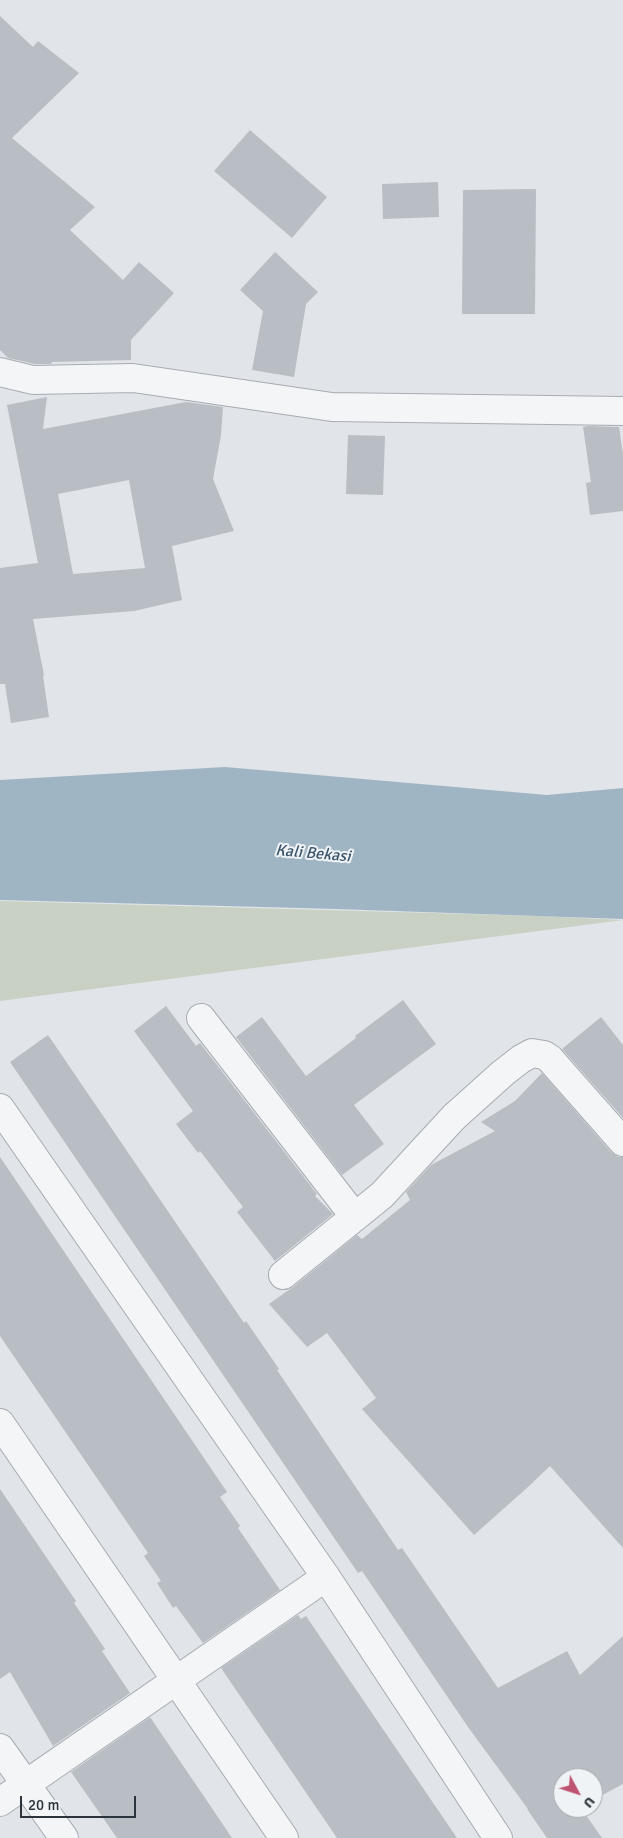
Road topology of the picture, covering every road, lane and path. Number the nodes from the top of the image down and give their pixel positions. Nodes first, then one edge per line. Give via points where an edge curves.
1 (0, 372) edge
2 (623, 411) edge
3 (201, 1018) dead end
4 (0, 1108) edge
5 (623, 1142) edge
6 (355, 1217) junction
7 (283, 1275) dead end
8 (0, 1424) edge
9 (326, 1577) junction
10 (175, 1680) junction
11 (0, 1748) edge
12 (25, 1784) junction
13 (0, 1802) edge
14 (64, 1838) edge
15 (284, 1838) edge
16 (498, 1838) edge

1 - 2 street via 33,380 133,378 332,407
3 - 6 street
4 - 9 street
5 - 6 street via 550,1059 532,1053 521,1058 454,1117 382,1195
6 - 7 street
8 - 10 street
9 - 10 street
9 - 16 street
10 - 12 street
10 - 15 street
11 - 12 street
12 - 13 street
12 - 14 street

